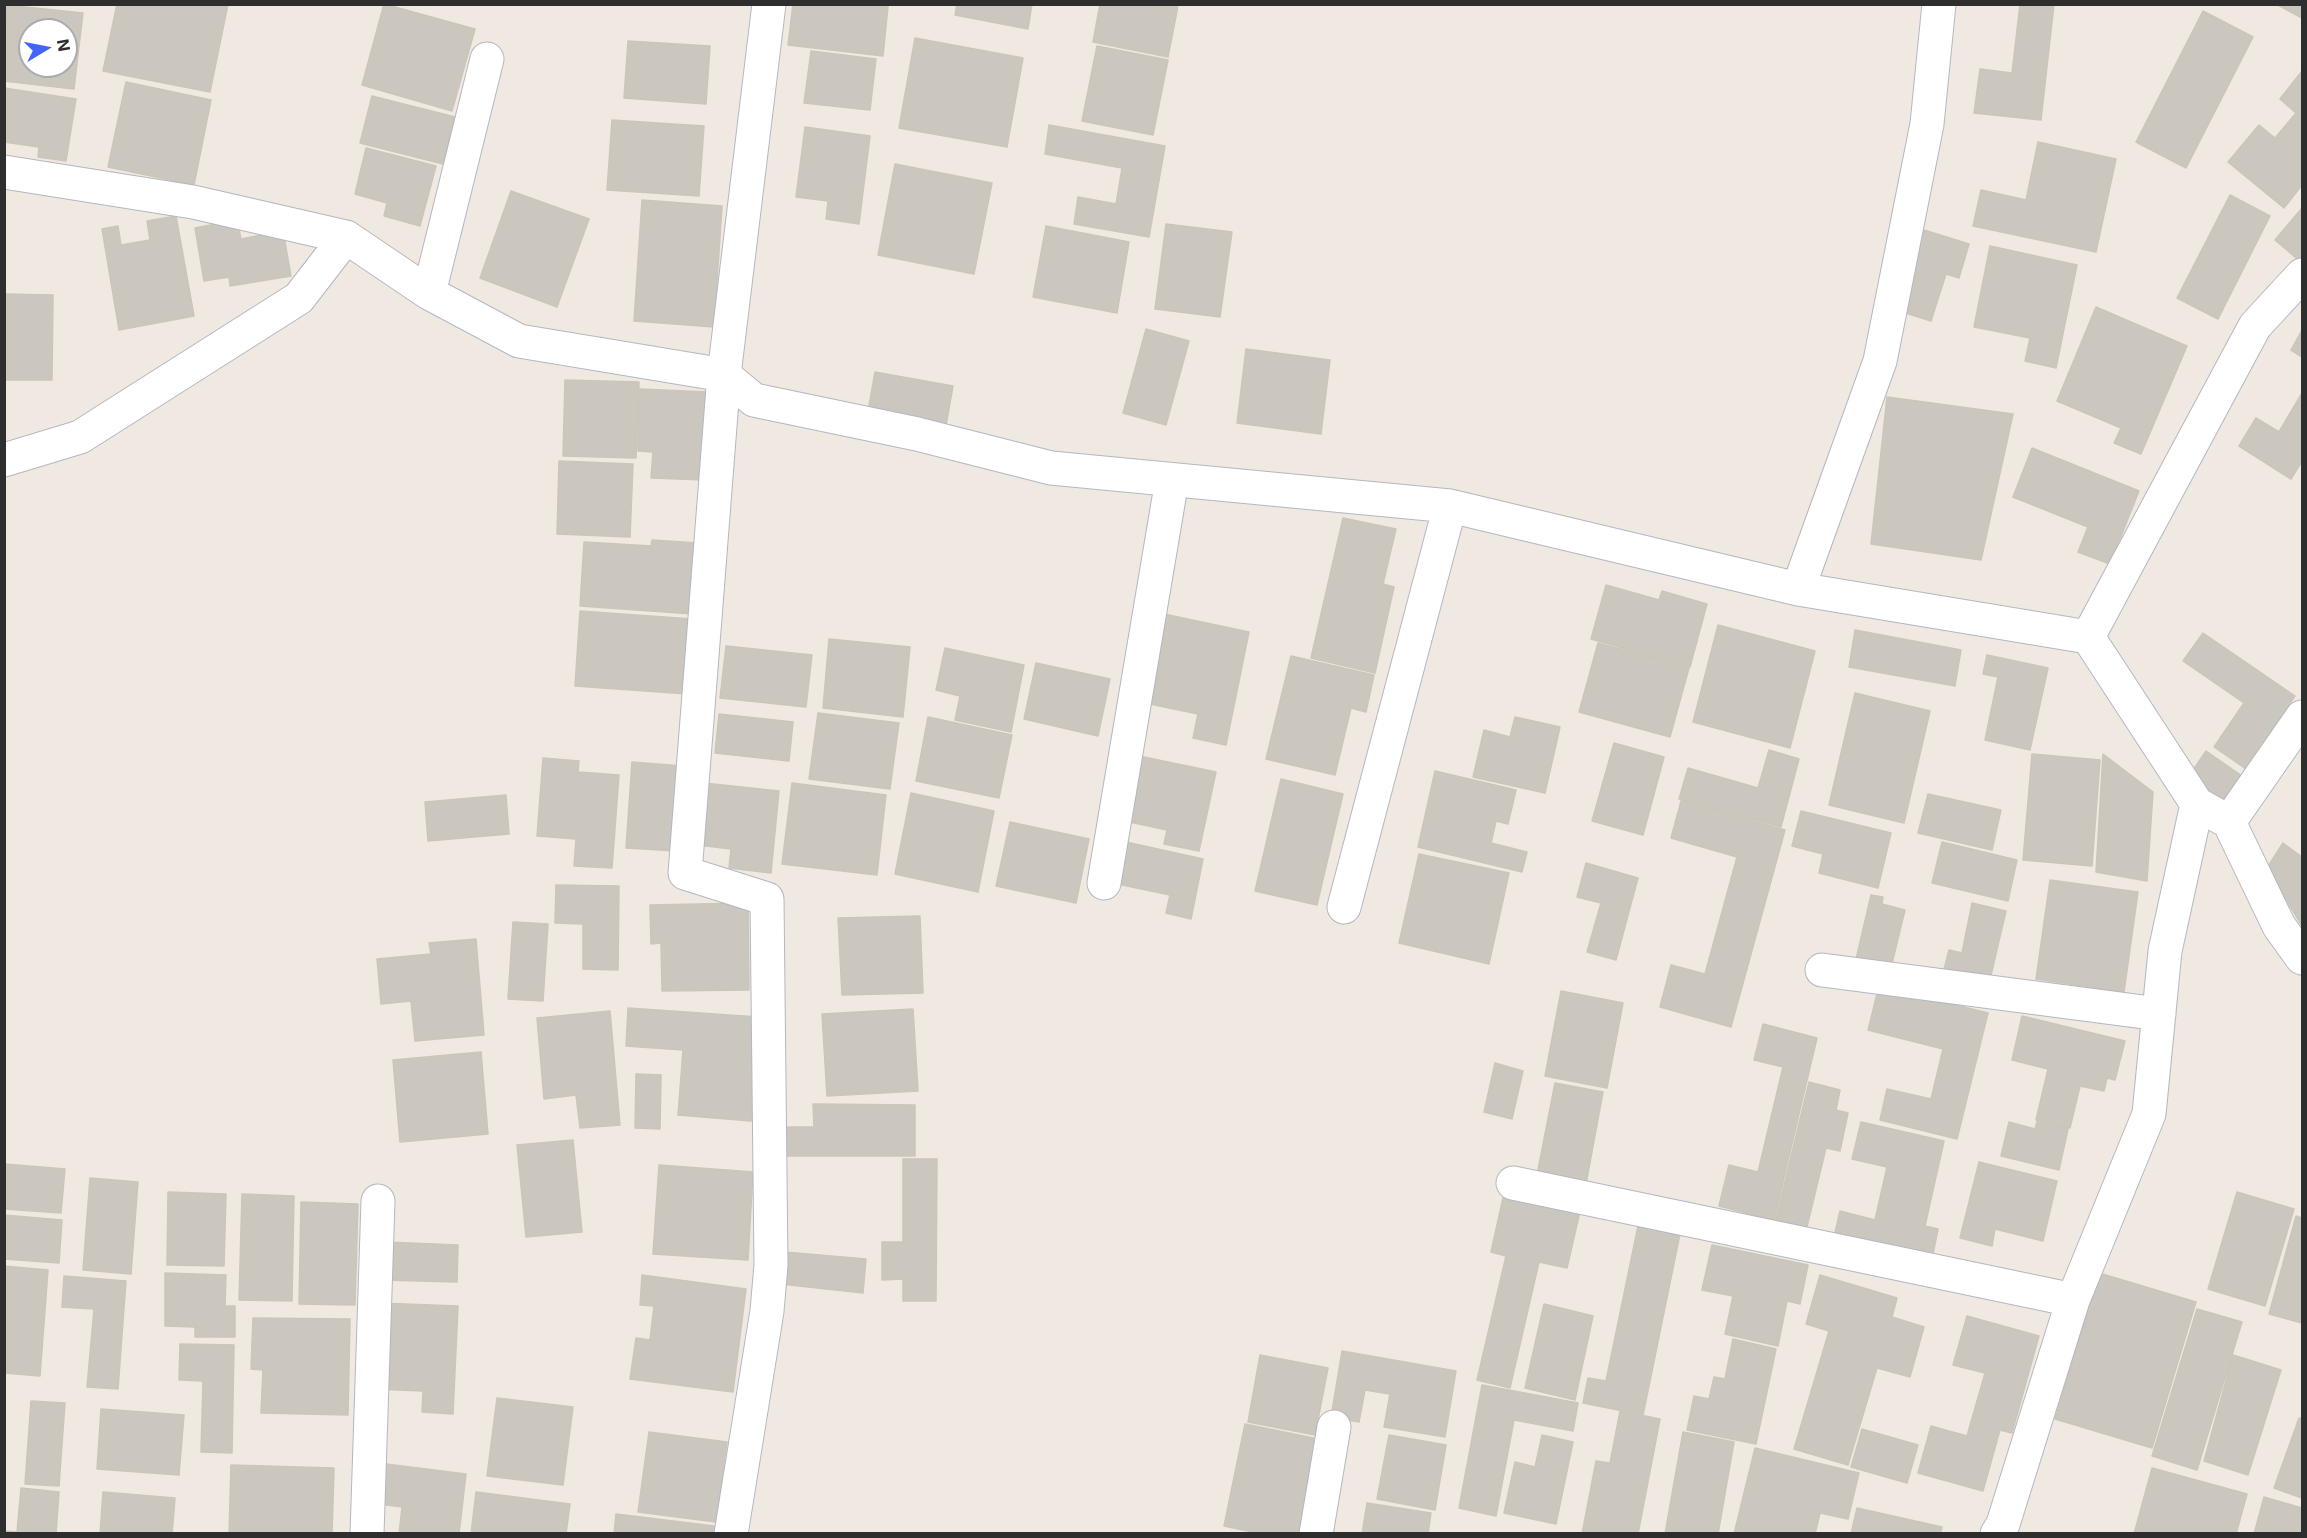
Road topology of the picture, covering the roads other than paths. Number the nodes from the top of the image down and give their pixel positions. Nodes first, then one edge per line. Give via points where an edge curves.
1 (769, 4) edge
2 (1939, 4) edge
3 (487, 59) dead end
4 (4, 172) edge
5 (346, 237) junction
6 (2302, 275) edge
7 (429, 293) junction
8 (724, 375) junction
9 (4, 460) edge
10 (1172, 480) junction
11 (1450, 506) junction
12 (1798, 589) junction
13 (2088, 637) junction
14 (2302, 717) edge
15 (2197, 804) junction
16 (2229, 822) junction
17 (1104, 883) dead end
18 (1344, 907) dead end
19 (2302, 958) edge
20 (1822, 970) dead end
21 (2159, 1014) junction
22 (1513, 1183) dead end
23 (378, 1202) dead end
24 (2073, 1300) junction
25 (1334, 1427) dead end
26 (367, 1533) edge
27 (731, 1533) edge
28 (1316, 1533) edge
29 (1997, 1533) edge

1 - 8 street
2 - 12 street via 1927,124 1880,361
3 - 7 street
4 - 5 street via 193,202
5 - 7 street
5 - 9 street via 299,298 80,437
6 - 13 street via 2255,326
7 - 8 street via 519,341
8 - 10 street via 754,400 916,434 1051,468
8 - 27 street via 685,873 767,900 771,1265
10 - 11 street
10 - 17 street
11 - 12 street
11 - 18 street
12 - 13 street
13 - 15 street
14 - 16 street
15 - 16 street
15 - 21 street via 2165,951
16 - 19 street via 2280,926
20 - 21 street
21 - 24 street via 2149,1114
22 - 24 street
23 - 26 street
24 - 29 street via 2004,1524
25 - 28 street

